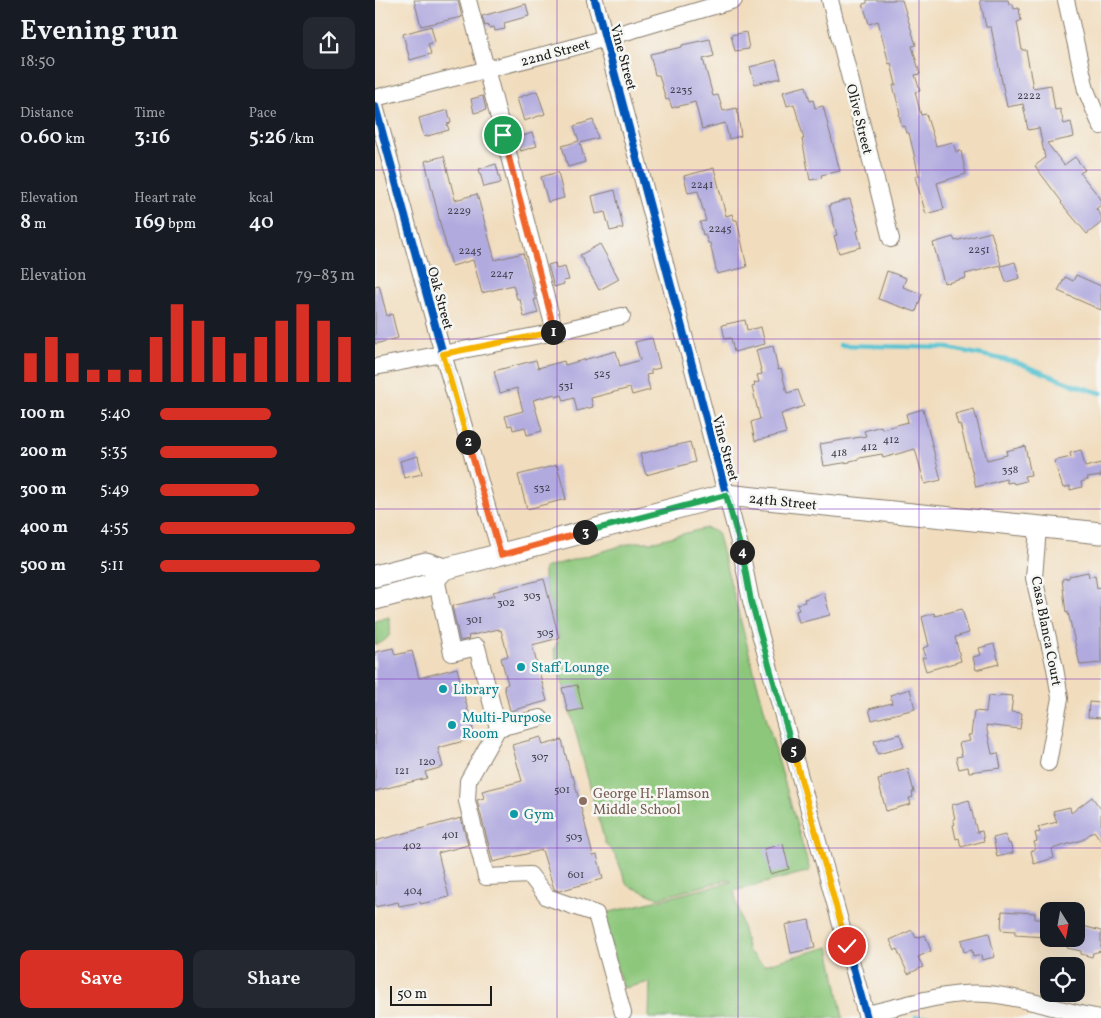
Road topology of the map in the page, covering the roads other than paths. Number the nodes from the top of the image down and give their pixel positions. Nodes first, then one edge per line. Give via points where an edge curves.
1 (468, 0) edge
2 (595, 0) edge
3 (734, 0) edge
4 (830, 0) edge
5 (1066, 0) edge
6 (606, 38) junction
7 (486, 70) junction
8 (375, 98) edge
9 (375, 106) edge
10 (1101, 126) edge
11 (891, 239) dead end
12 (622, 316) dead end
13 (555, 332) junction
14 (443, 354) junction
15 (375, 367) edge
16 (726, 495) junction
17 (1038, 528) junction
18 (1101, 533) edge
19 (501, 555) junction
20 (440, 574) junction
21 (375, 576) edge
22 (375, 599) edge
23 (540, 718) dead end
24 (498, 728) junction
25 (1048, 763) dead end
26 (623, 1013) dead end
27 (867, 1016) edge
28 (1101, 1018) edge

1 - 7 street
2 - 6 street, Vine Street
3 - 6 street, 22nd Street
4 - 11 street, Olive Street
5 - 10 street via 1086,90
6 - 7 street, 22nd Street
6 - 16 street, Vine Street
7 - 8 street, 22nd Street
7 - 13 street
9 - 14 street, Oak Street
12 - 13 street
13 - 14 street
14 - 15 street
14 - 19 street, Oak Street
16 - 17 main road, 24th Street
16 - 19 main road, 24th Street
16 - 27 street, Vine Street via 741,546 751,601
17 - 18 main road, 24th Street
17 - 25 street, Casa Blanca Court via 1034,578 1060,698
19 - 20 main road, 24th Street
20 - 21 main road, 24th Street via 425,563
20 - 22 main road, 24th Street via 429,585
20 - 24 street via 452,653 477,647
23 - 24 street
24 - 26 street via 468,781 467,801 486,877 530,875 547,898 596,914
27 - 28 street via 960,994 986,993

